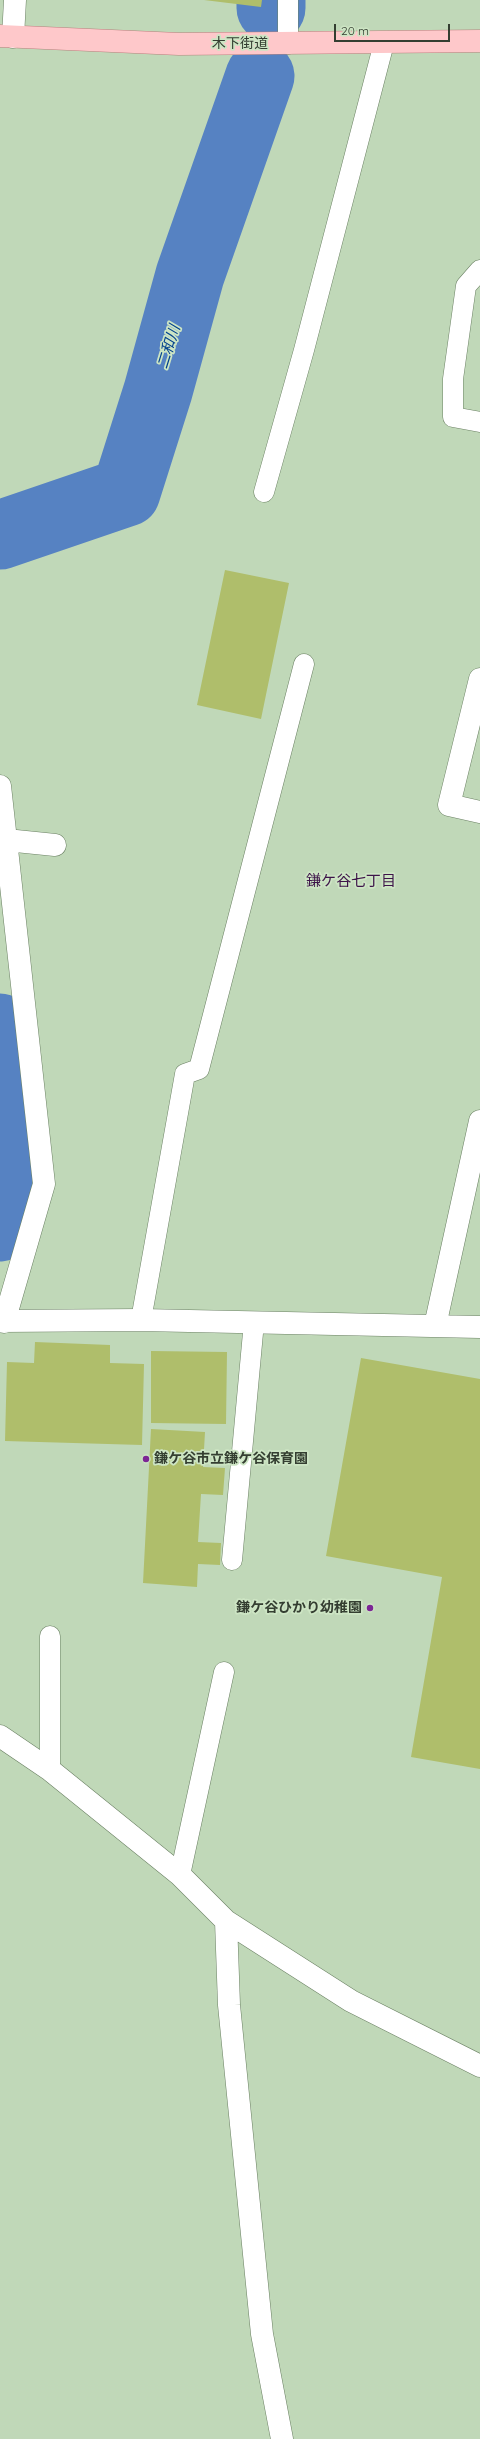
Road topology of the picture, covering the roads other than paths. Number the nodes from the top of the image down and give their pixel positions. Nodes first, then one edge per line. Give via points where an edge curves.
1 (15, 0) edge
2 (288, 0) edge
3 (7, 36) edge
4 (480, 41) edge
5 (384, 43) junction
6 (288, 44) junction
7 (480, 270) edge
8 (480, 422) edge
9 (264, 492) dead end
10 (304, 664) dead end
11 (480, 679) edge
12 (0, 786) edge
13 (480, 812) edge
14 (6, 840) junction
15 (56, 845) dead end
16 (480, 1121) edge
17 (142, 1320) junction
18 (2, 1322) edge
19 (254, 1322) junction
20 (435, 1326) junction
21 (480, 1327) edge
22 (232, 1560) dead end
23 (50, 1636) dead end
24 (224, 1672) dead end
25 (0, 1736) edge
26 (50, 1770) junction
27 (180, 1875) junction
28 (226, 1921) junction
29 (480, 2066) edge
30 (282, 2439) edge

1 - 3 street
2 - 6 lane
3 - 6 main road, 木下街道 via 147,43
4 - 5 main road, 木下街道
5 - 6 main road, 木下街道
5 - 9 lane
7 - 8 lane via 466,286 453,379 453,417
10 - 17 lane via 199,1069 185,1074
11 - 13 street via 449,805
12 - 14 street
14 - 15 street
14 - 18 street via 44,1184
16 - 20 street
17 - 18 street
17 - 19 street
19 - 20 street
19 - 22 lane
20 - 21 street
23 - 26 lane
24 - 27 lane
25 - 26 street
26 - 27 street
27 - 28 street
28 - 29 street via 351,2001
28 - 30 street via 229,2005 262,2334

